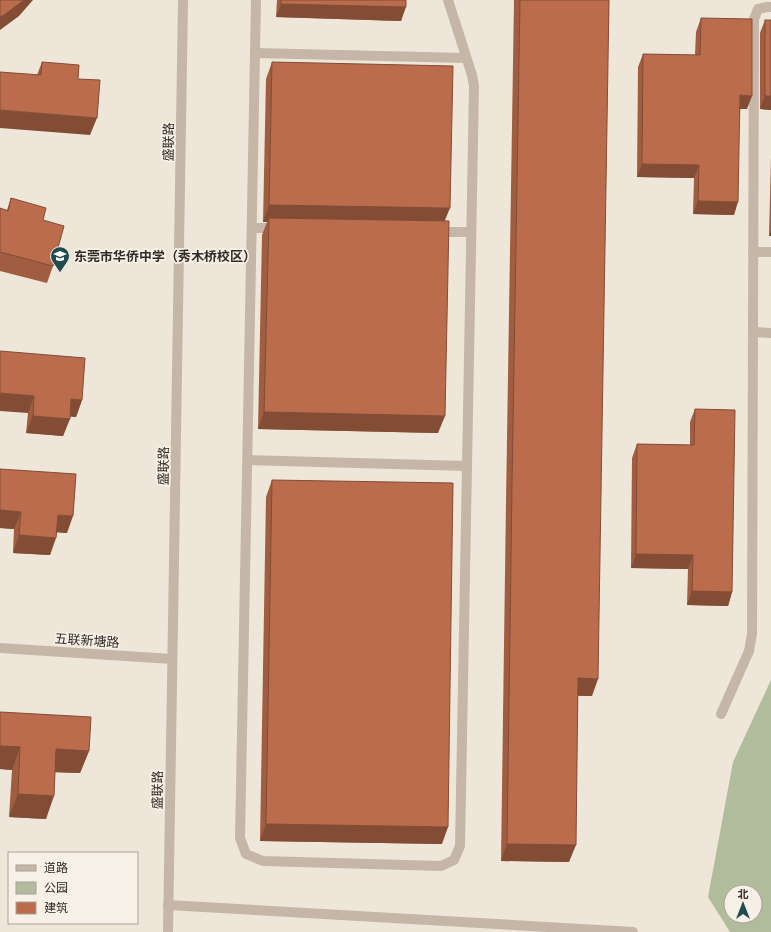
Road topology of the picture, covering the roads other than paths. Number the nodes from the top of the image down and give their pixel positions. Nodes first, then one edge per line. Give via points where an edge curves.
1 (183, 0) edge
2 (256, 0) edge
3 (448, 0) edge
4 (771, 7) edge
5 (255, 53) junction
6 (466, 58) junction
7 (252, 228) junction
8 (291, 228) edge
9 (424, 231) edge
10 (471, 232) junction
11 (753, 252) junction
12 (771, 252) edge
13 (753, 332) junction
14 (771, 333) edge
15 (248, 460) junction
16 (467, 466) junction
17 (0, 648) edge
18 (172, 659) junction
19 (721, 714) dead end
20 (168, 905) junction
21 (459, 927) edge
22 (168, 932) edge
23 (633, 932) edge

1 - 18 street, 盛联路
2 - 5 street
3 - 6 street
4 - 11 street via 758,10 754,19
5 - 6 street
5 - 7 street
6 - 10 street via 474,86
7 - 8 street
7 - 15 street
9 - 10 street
10 - 16 street
11 - 12 street
11 - 13 street
13 - 14 street
13 - 19 street via 752,634 749,651
15 - 16 street
15 - 16 street via 240,838 246,854 263,861 441,866 454,860 460,846
17 - 18 street, 五联新塘路
18 - 20 street, 盛联路
20 - 21 street
20 - 22 street, 盛联路
21 - 23 street

